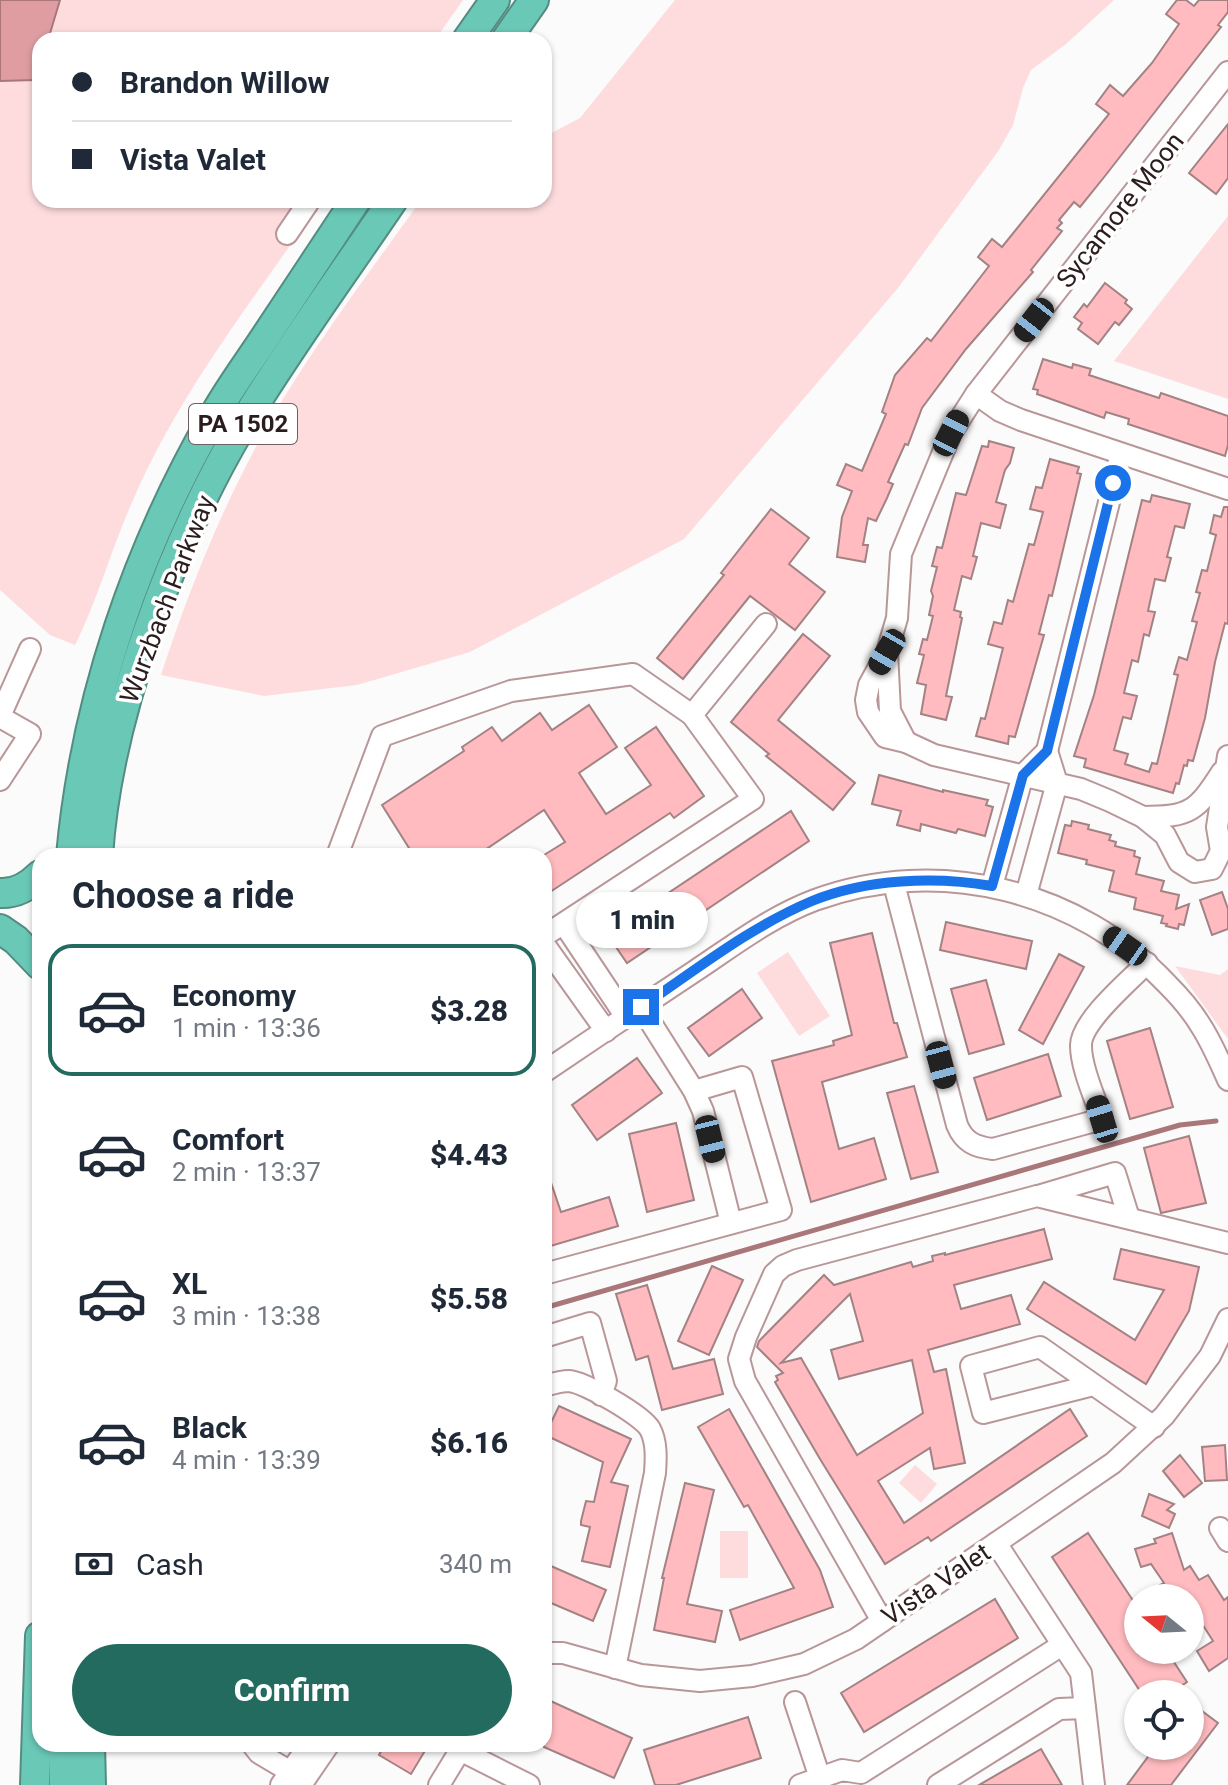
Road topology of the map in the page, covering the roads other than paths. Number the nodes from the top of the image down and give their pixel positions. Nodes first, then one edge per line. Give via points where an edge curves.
1 (495, 0) edge
2 (534, 0) edge
3 (473, 32) edge
4 (512, 32) edge
5 (1228, 72) edge
6 (305, 208) edge
7 (351, 208) edge
8 (388, 208) edge
9 (292, 228) dead end
10 (976, 394) junction
11 (1121, 454) junction
12 (1228, 489) edge
13 (766, 624) dead end
14 (30, 649) dead end
15 (692, 715) junction
16 (0, 717) edge
17 (1047, 751) junction
18 (1226, 763) edge
19 (1023, 775) junction
20 (0, 780) edge
21 (1057, 783) junction
22 (1143, 817) junction
23 (1006, 834) junction
24 (1041, 844) junction
25 (88, 848) edge
26 (89, 848) edge
27 (340, 848) edge
28 (32, 883) edge
29 (894, 884) junction
30 (992, 886) junction
31 (0, 893) edge
32 (1026, 895) junction
33 (564, 924) junction
34 (0, 929) edge
35 (552, 931) edge
36 (552, 955) edge
37 (32, 957) edge
38 (1147, 963) junction
39 (634, 1012) junction
40 (606, 1031) junction
41 (552, 1067) edge
42 (1228, 1080) edge
43 (694, 1091) junction
44 (1037, 1196) junction
45 (1129, 1218) junction
46 (731, 1223) junction
47 (1228, 1243) edge
48 (552, 1272) edge
49 (1228, 1319) edge
50 (552, 1335) edge
51 (1222, 1348) edge
52 (552, 1385) edge
53 (1093, 1385) junction
54 (601, 1395) junction
55 (1154, 1427) junction
56 (996, 1543) junction
57 (882, 1621) junction
58 (1062, 1645) junction
59 (554, 1653) edge
60 (615, 1668) junction
61 (795, 1702) dead end
62 (1085, 1708) junction
63 (36, 1752) edge
64 (63, 1752) edge
65 (90, 1752) edge
66 (264, 1752) edge
67 (306, 1752) edge
68 (321, 1752) edge
69 (459, 1752) edge
70 (471, 1752) edge
71 (864, 1779) edge
72 (291, 1781) edge
73 (810, 1782) edge
74 (35, 1785) edge
75 (64, 1785) edge
76 (91, 1785) edge
77 (439, 1785) edge
78 (529, 1785) edge
79 (938, 1785) edge
80 (1094, 1785) edge

1 - 3 highway
2 - 4 highway
5 - 10 street, Sycamore Moon
6 - 9 street
7 - 25 highway, Wurzbach Parkway / PA 1502 via 217,410 163,512 108,662 90,732
8 - 26 highway, Wurzbach Parkway / PA 1502 via 244,422 182,547 136,671
10 - 11 street via 1021,420
10 - 19 street, Sycamore Moon via 951,433 901,554 899,603 887,652 890,711 906,742 934,755
11 - 12 street
11 - 17 street
13 - 15 street
14 - 16 street
15 - 27 street via 633,674 511,691 382,736
15 - 33 street via 753,799
16 - 20 street via 30,734
17 - 19 street
17 - 21 street
18 - 22 street via 1209,794 1189,812
18 - 22 street via 1217,827 1221,851 1212,869 1185,868 1165,835
19 - 21 street
19 - 23 street
21 - 22 street
21 - 24 street
23 - 24 street
23 - 30 street
24 - 32 street
28 - 31 highway
29 - 30 street
29 - 38 street via 957,1125 961,1135 982,1148 1102,1119 1082,1054 1082,1036
29 - 39 street via 846,890 783,914
30 - 32 street
32 - 38 street via 1080,917
33 - 35 street
33 - 39 street
34 - 37 highway
36 - 40 street
38 - 42 street via 1201,1024
39 - 40 street
39 - 43 street
40 - 41 street
43 - 46 street
43 - 46 street via 742,1077 781,1210
44 - 45 street
44 - 45 street via 1115,1173
44 - 57 street via 783,1266 774,1274 746,1337 739,1359 745,1381
45 - 47 street
46 - 48 street
49 - 51 street, Vista Valet
50 - 54 street via 590,1323 606,1381
51 - 55 street, Vista Valet
52 - 54 street via 571,1381
53 - 53 street via 1040,1347 971,1366 983,1413
53 - 55 street
54 - 60 street via 640,1417 656,1448
55 - 56 street, Vista Valet via 1113,1463
56 - 57 street, Vista Valet
56 - 58 street
57 - 60 street, Vista Valet via 804,1664 752,1676 700,1681
58 - 62 street via 1081,1673
58 - 71 street
59 - 60 street, Vista Valet
61 - 73 street
62 - 79 street via 1059,1709
62 - 80 street
63 - 74 highway
64 - 75 highway
65 - 76 highway
66 - 72 street
67 - 72 street
68 - 72 street
69 - 77 street
70 - 78 street
71 - 73 street via 842,1770

